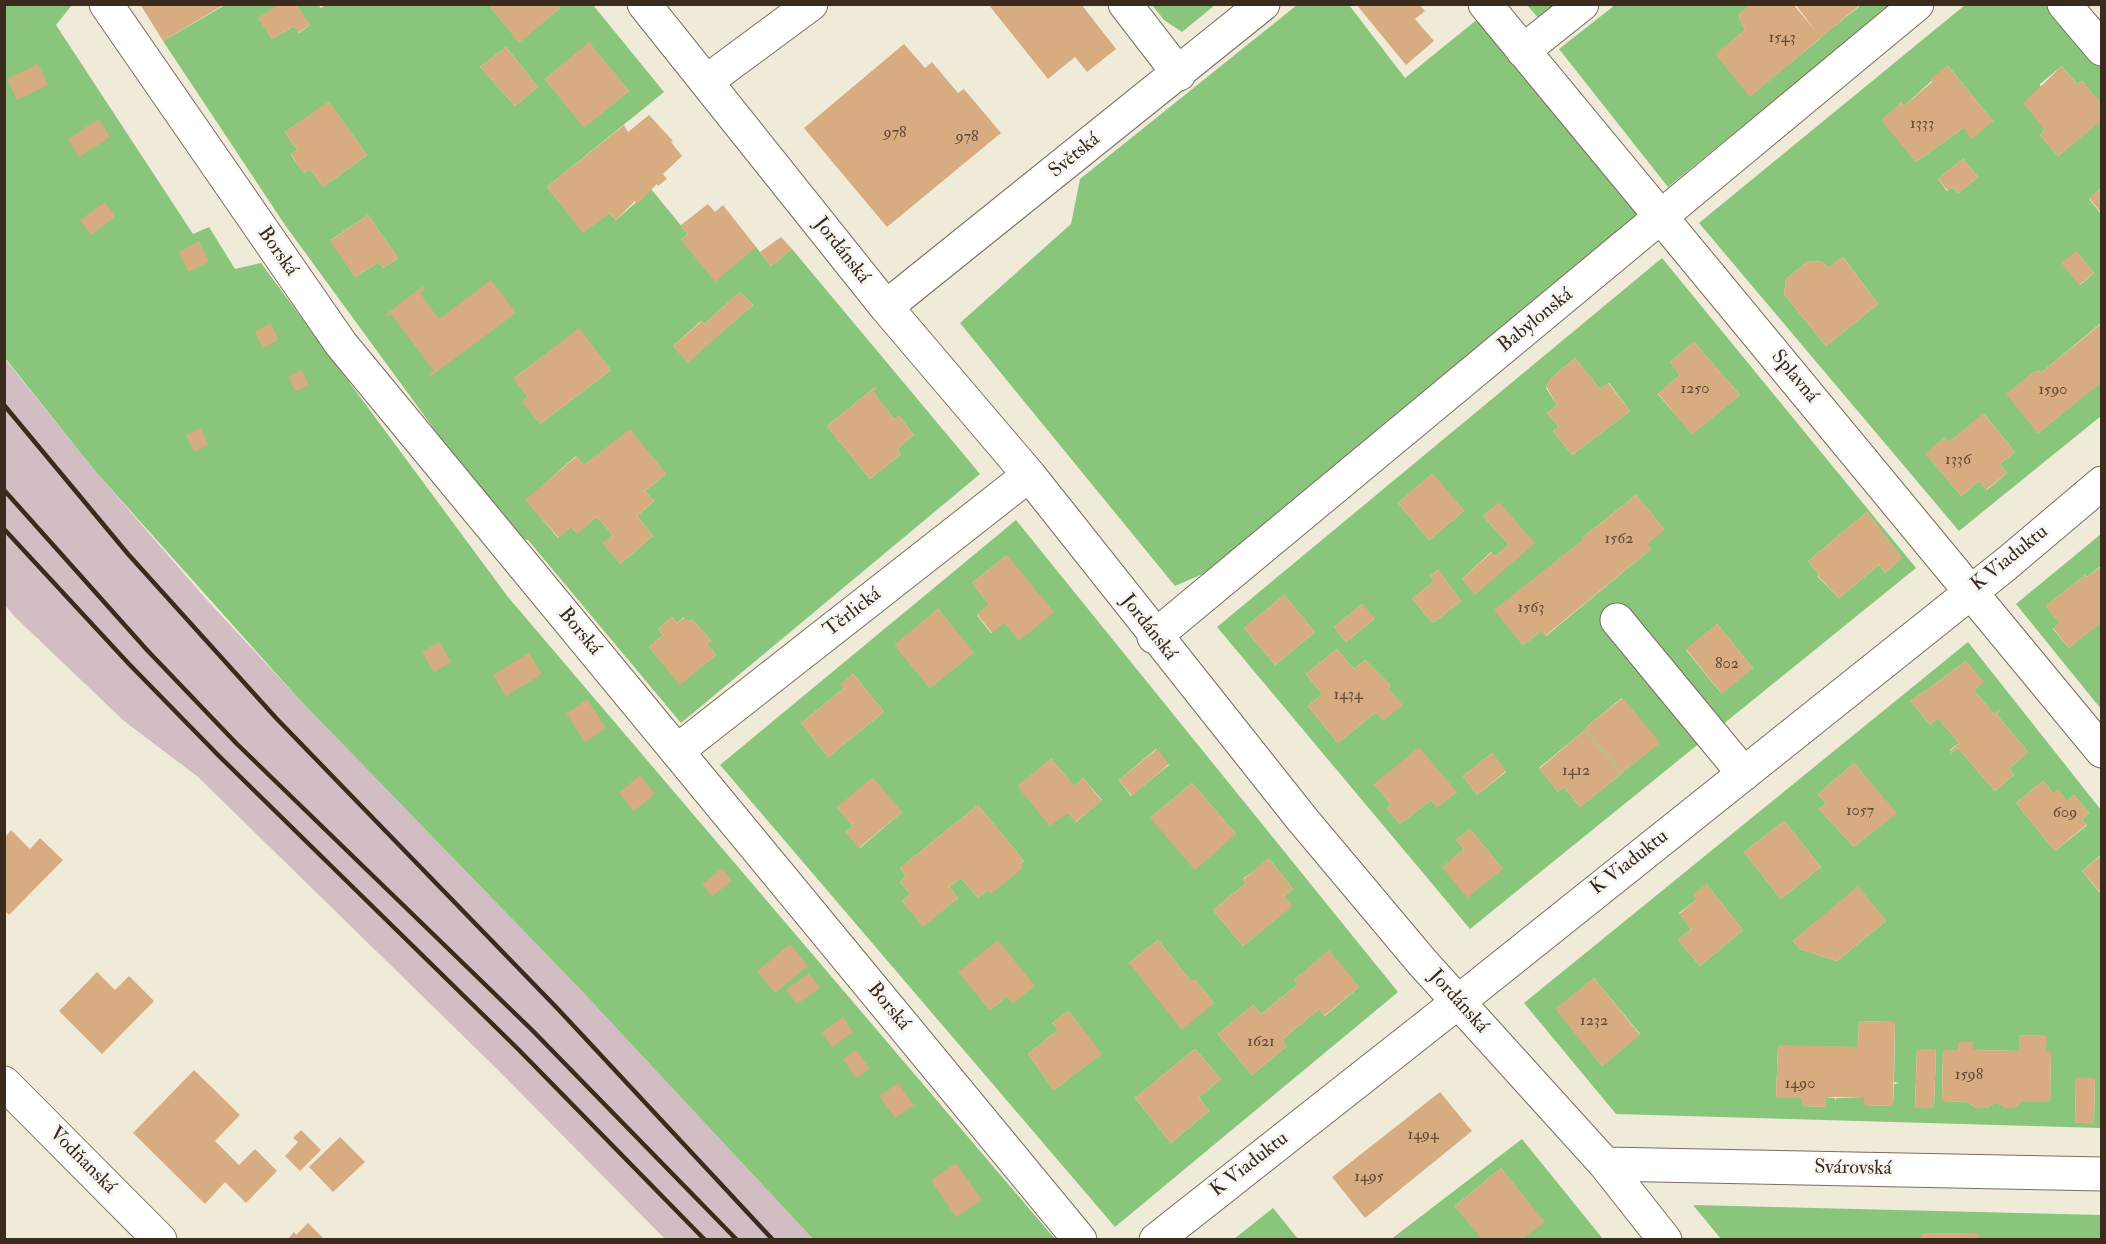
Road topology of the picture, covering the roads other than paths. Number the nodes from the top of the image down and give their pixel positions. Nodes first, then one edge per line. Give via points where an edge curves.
1 (106, 4) edge
2 (644, 4) edge
3 (811, 4) edge
4 (1125, 4) edge
5 (1263, 4) edge
6 (1485, 4) edge
7 (1582, 4) edge
8 (1917, 4) edge
9 (2064, 4) edge
10 (2102, 49) edge
11 (1523, 51) junction
12 (1179, 74) junction
13 (707, 81) junction
14 (1662, 218) junction
15 (886, 307) junction
16 (1029, 475) junction
17 (2102, 483) edge
18 (1971, 591) junction
19 (1617, 620) dead end
20 (1155, 637) junction
21 (677, 750) junction
22 (2102, 751) edge
23 (1744, 774) junction
24 (1458, 1002) junction
25 (4, 1083) edge
26 (1605, 1164) junction
27 (2102, 1174) edge
28 (160, 1239) edge
29 (1080, 1239) edge
30 (1156, 1239) edge
31 (1665, 1239) edge

1 - 21 street, Borská via 341,344
2 - 13 street, Jordánská
3 - 13 street
4 - 12 street
5 - 12 street, Světská
6 - 11 street, Splavná
7 - 11 street
8 - 14 street, Babylonská
9 - 10 street
11 - 14 street, Splavná
12 - 15 street, Světská
13 - 15 street, Jordánská
14 - 18 street, Splavná
14 - 20 street, Babylonská
15 - 16 street, Jordánská
16 - 20 street, Jordánská
16 - 21 street, Těrlická
17 - 18 street, K Viaduktu
18 - 22 street, Splavná
18 - 23 street, K Viaduktu
19 - 23 street
20 - 24 street, Jordánská via 1302,819
21 - 29 street, Borská
23 - 24 street, K Viaduktu
24 - 26 street, Jordánská
24 - 30 street, K Viaduktu
25 - 28 street, Vodňanská
26 - 27 street, Svárovská
26 - 31 street, Jordánská

